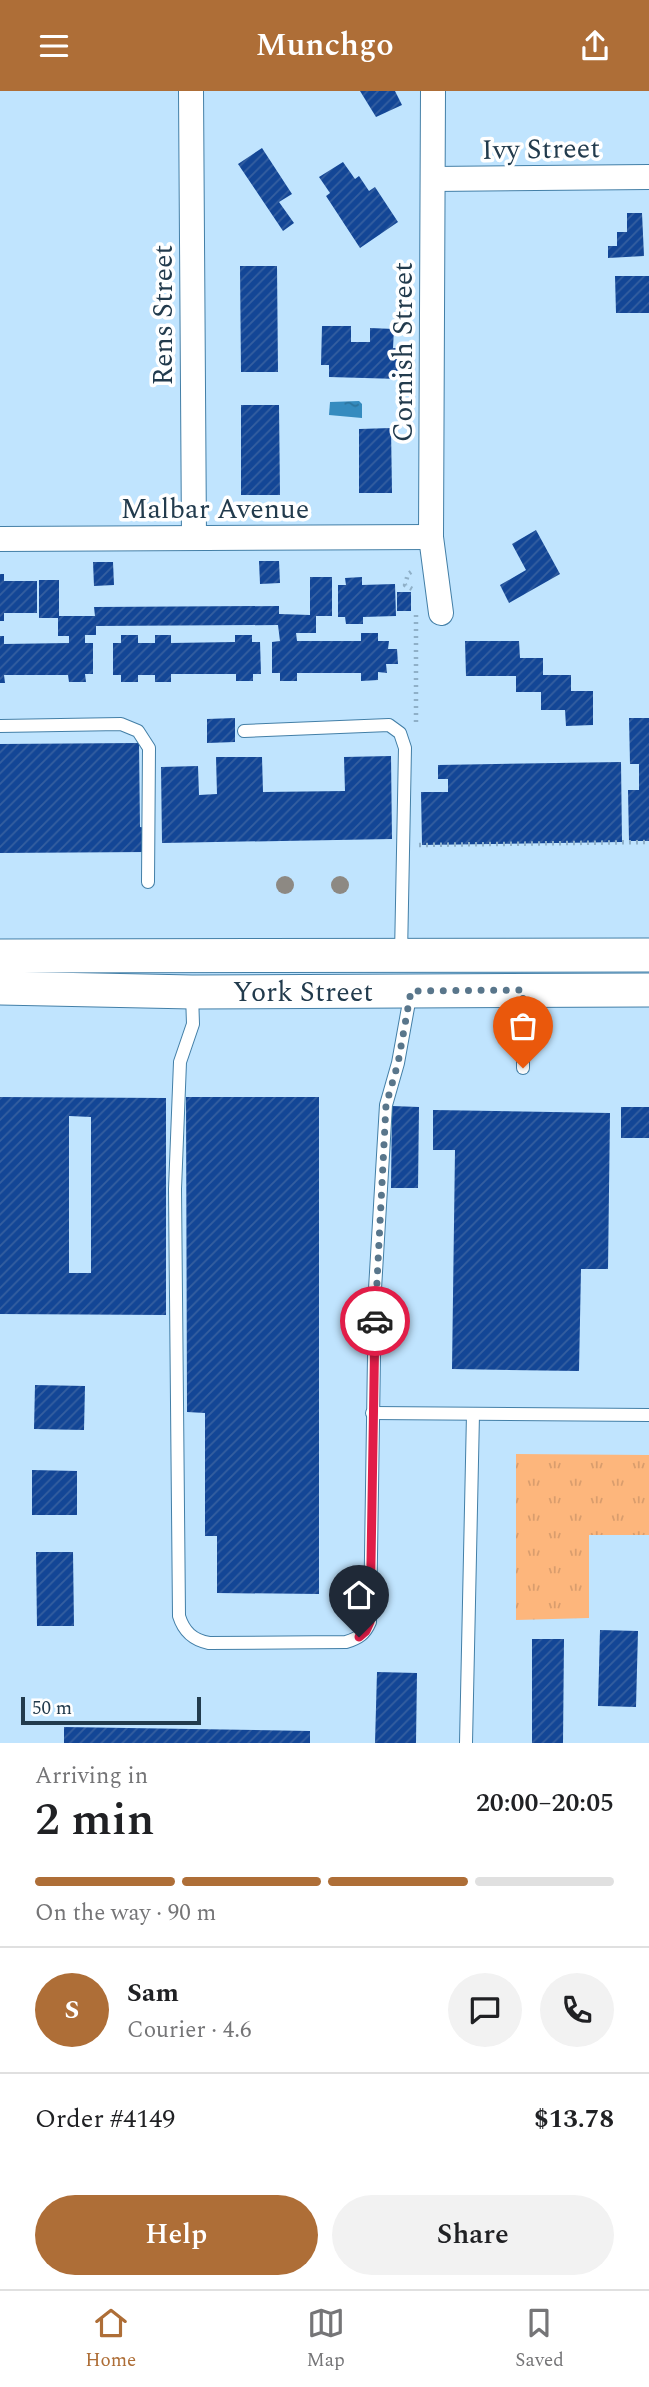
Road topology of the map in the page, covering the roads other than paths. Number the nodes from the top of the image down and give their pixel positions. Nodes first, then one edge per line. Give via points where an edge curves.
1 (191, 91) edge
2 (433, 91) edge
3 (649, 177) edge
4 (433, 179) junction
5 (431, 537) junction
6 (194, 538) junction
7 (0, 539) edge
8 (441, 613) dead end
9 (0, 726) edge
10 (244, 731) dead end
11 (148, 883) dead end
12 (401, 955) junction
13 (649, 955) edge
14 (0, 956) edge
15 (0, 988) edge
16 (523, 990) junction
17 (649, 990) edge
18 (411, 991) junction
19 (192, 992) junction
20 (523, 1068) dead end
21 (372, 1413) junction
22 (473, 1414) junction
23 (649, 1415) edge
24 (466, 1743) edge

1 - 6 street, Rens Street
2 - 4 street, Cornish Street
3 - 4 street, Ivy Street
4 - 5 street, Cornish Street
5 - 6 street, Malbar Avenue
5 - 8 street, Cornish Street
6 - 7 street, Malbar Avenue
9 - 11 lane via 121,724 138,731 149,748
10 - 12 lane via 388,725 400,733 405,748
12 - 13 main road, York Street
12 - 14 main road, York Street
15 - 19 main road, York Street
16 - 17 main road, York Street
16 - 18 main road, York Street
16 - 20 lane
18 - 19 main road, York Street
18 - 21 lane via 386,1105
19 - 21 lane via 193,1024 180,1062 176,1309 179,1616 197,1640 346,1642 366,1631 370,1622
21 - 22 lane
22 - 23 lane
22 - 24 lane

